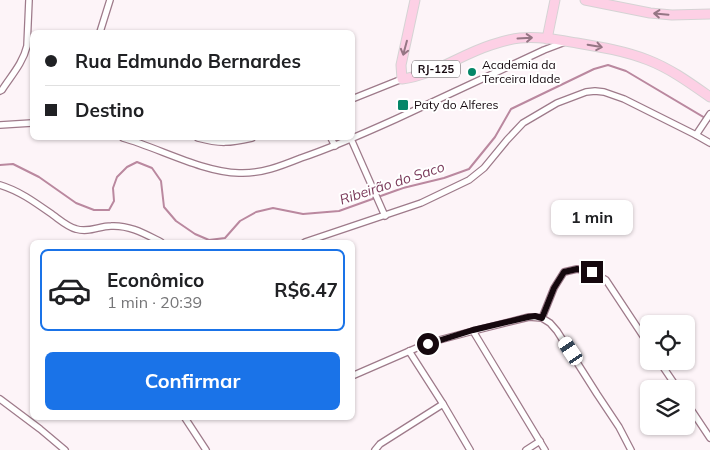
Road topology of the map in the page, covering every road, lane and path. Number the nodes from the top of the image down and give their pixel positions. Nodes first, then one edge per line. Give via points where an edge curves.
1 (29, 0) edge
2 (110, 0) edge
3 (415, 0) edge
4 (555, 0) edge
5 (585, 0) edge
6 (710, 14) edge
7 (101, 30) edge
8 (547, 39) junction
9 (567, 41) junction
10 (402, 79) junction
11 (0, 91) edge
12 (708, 92) edge
13 (355, 98) edge
14 (710, 114) edge
15 (30, 123) edge
16 (0, 124) edge
17 (696, 135) junction
18 (355, 137) edge
19 (131, 140) edge
20 (205, 140) edge
21 (242, 140) edge
22 (333, 140) edge
23 (349, 140) edge
24 (351, 140) edge
25 (710, 143) edge
26 (335, 146) junction
27 (0, 185) edge
28 (386, 216) junction
29 (157, 240) edge
30 (311, 240) edge
31 (542, 318) junction
32 (473, 330) junction
33 (640, 331) edge
34 (409, 351) junction
35 (355, 375) edge
36 (0, 399) edge
37 (443, 404) junction
38 (695, 416) edge
39 (186, 420) edge
40 (710, 438) edge
41 (540, 441) junction
42 (65, 450) edge
43 (206, 450) edge
44 (375, 450) edge
45 (470, 450) edge
46 (526, 450) edge
47 (545, 450) edge
48 (631, 450) edge

1 - 11 street via 26,53
2 - 7 street
3 -> 10 main road, RJ-125 via 401,64
4 - 8 main road
6 -> 5 main road via 650,13
8 - 9 main road, RJ-125
10 -> 8 main road, RJ-125 via 512,39
9 -> 12 main road, RJ-125 via 623,51 648,60
9 - 18 street
10 - 13 street
14 - 17 street
15 - 16 street
17 - 25 street
17 - 28 street via 624,99 604,92 586,92 557,103 523,123 484,168 469,180
19 - 26 street via 207,167 240,173 274,168
20 - 21 street via 226,143
22 - 26 street
23 - 26 street
24 - 28 street
27 - 29 street via 24,195 76,229 127,227
28 - 30 street
31 - 32 street via 528,317
31 - 33 street via 564,272 577,269 592,272 606,280
31 - 48 street via 557,331
32 - 34 street
32 - 41 street
34 - 35 street
34 - 37 street
36 - 42 street
37 - 44 street
37 - 45 street
38 - 40 street
39 - 43 street
41 - 46 street
41 - 47 street

